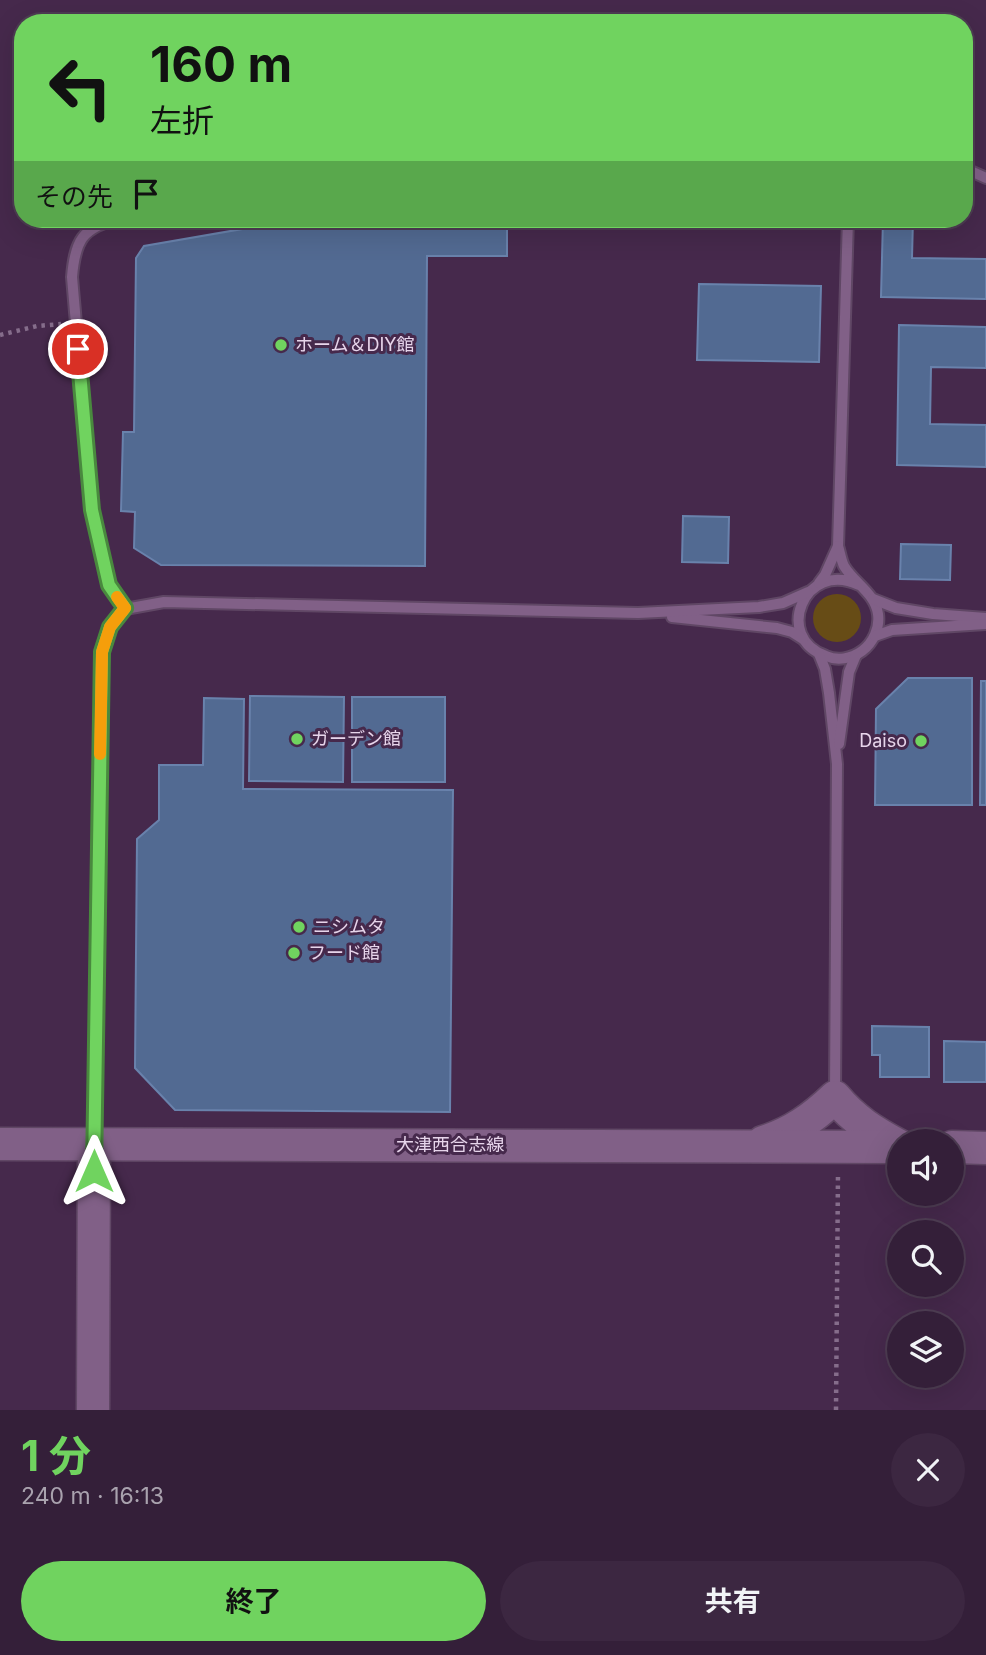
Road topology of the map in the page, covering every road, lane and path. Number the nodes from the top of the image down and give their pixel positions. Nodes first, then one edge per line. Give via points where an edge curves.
1 (91, 228) edge
2 (848, 228) edge
3 (75, 322) junction
4 (0, 335) edge
5 (838, 545) junction
6 (859, 585) junction
7 (813, 589) junction
8 (873, 599) junction
9 (125, 608) junction
10 (638, 613) junction
11 (986, 618) edge
12 (986, 624) edge
13 (874, 636) junction
14 (803, 639) junction
15 (819, 654) junction
16 (856, 655) junction
17 (837, 764) junction
18 (835, 1097) junction
19 (887, 1139) edge
20 (0, 1144) edge
21 (94, 1144) junction
22 (752, 1146) junction
23 (838, 1146) junction
24 (887, 1147) edge
25 (964, 1147) edge
26 (986, 1148) edge
27 (93, 1410) edge
28 (836, 1410) edge

1 - 3 lane via 74,257
2 - 5 lane
3 - 4 path
3 - 9 lane via 92,510 109,585
5 - 6 lane via 842,563
5 - 7 lane via 825,575
6 - 7 lane via 838,579
6 - 8 lane
7 - 10 lane via 783,603 759,607
7 - 14 lane via 798,614
8 - 11 lane via 896,608
8 - 13 lane via 878,617
9 - 10 lane via 164,603
9 - 21 lane via 110,627 102,652
10 - 14 lane via 777,628
12 - 13 lane via 892,630
13 - 16 lane
14 - 15 lane
15 - 16 lane via 843,659
15 - 17 lane via 825,668
16 - 17 lane via 849,672
17 - 18 lane
18 - 19 main road via 864,1126
18 - 22 main road via 799,1126
20 - 21 main road, 大津西合志線
21 - 22 main road, 大津西合志線
21 - 27 main road
22 - 23 main road, 大津西合志線
23 - 24 main road, 大津西合志線
23 - 28 path
25 - 26 main road

